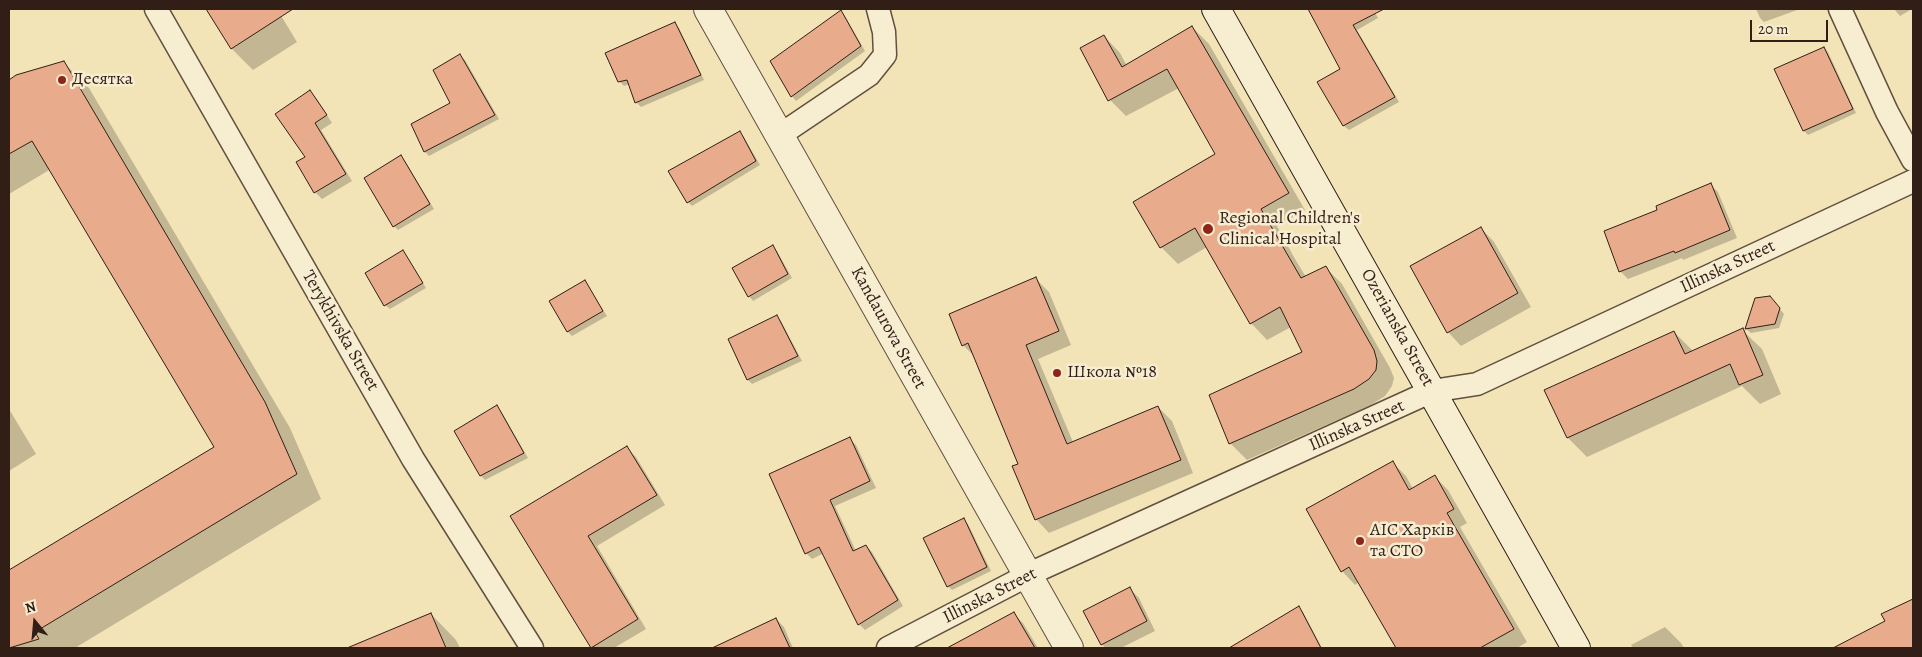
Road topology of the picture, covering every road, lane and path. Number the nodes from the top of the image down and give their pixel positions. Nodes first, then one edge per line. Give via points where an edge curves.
1 (156, 9) edge
2 (708, 9) edge
3 (878, 9) edge
4 (1216, 9) edge
5 (1840, 9) edge
6 (780, 135) junction
7 (1913, 160) edge
8 (1913, 181) edge
9 (1432, 391) junction
10 (1028, 575) junction
11 (532, 648) edge
12 (888, 648) edge
13 (1069, 648) edge
14 (1576, 648) edge

1 - 11 street, Terykhivska Street via 413,459
2 - 6 main road, Kandaurova Street
3 - 6 street via 885,54 869,75
4 - 9 main road, Ozerianska Street
5 - 7 street via 1887,112
6 - 10 main road, Kandaurova Street
8 - 9 street, Illinska Street via 1477,384
9 - 10 street, Illinska Street
9 - 14 main road, Ozerianska Street
10 - 12 street, Illinska Street
10 - 13 main road, Kandaurova Street

